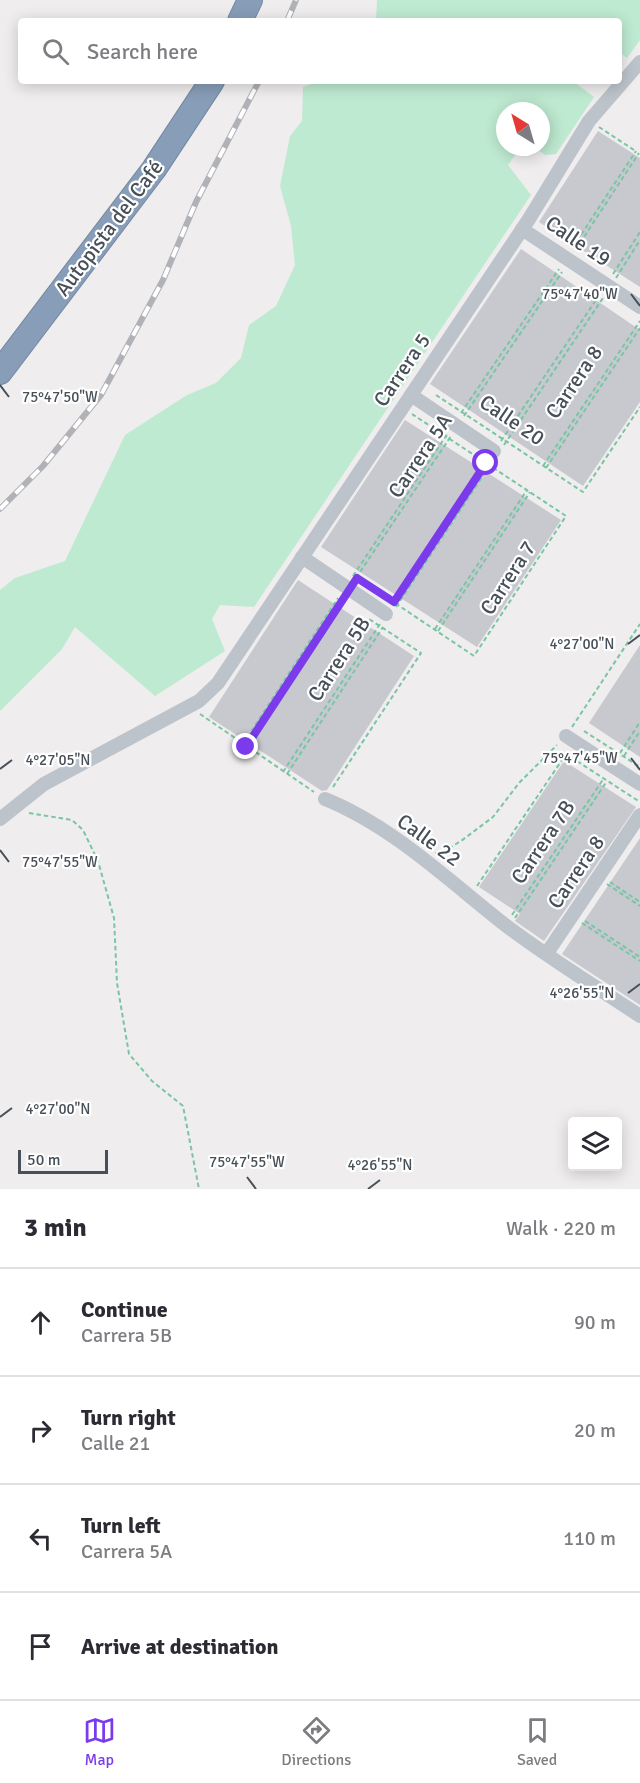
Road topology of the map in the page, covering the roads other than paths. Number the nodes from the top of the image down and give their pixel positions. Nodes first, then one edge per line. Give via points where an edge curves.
1 (250, 0) edge
2 (241, 18) edge
3 (640, 62) edge
4 (622, 83) edge
5 (210, 84) edge
6 (621, 84) edge
7 (522, 229) junction
8 (640, 307) edge
9 (0, 372) edge
10 (415, 389) junction
11 (496, 452) road end
12 (302, 557) junction
13 (390, 612) road end
14 (570, 730) road end
15 (640, 784) edge
16 (325, 799) road end
17 (640, 815) edge
18 (0, 819) edge
19 (547, 953) junction
20 (640, 1016) edge

1 - 2 highway
3 - 4 street, Carrera 5
5 - 9 highway, Autopista del Café via 154,169
6 - 7 street, Carrera 5 via 589,121
7 - 8 street, Calle 19
7 - 10 street, Carrera 5
10 - 11 street, Calle 20 via 459,419
10 - 12 street, Carrera 5
12 - 13 street via 351,582
12 - 18 street, Carrera 5 via 218,683 193,703 44,784
14 - 15 street
16 - 19 street, Calle 22 via 416,853 506,926
17 - 19 street, Carrera 8
19 - 20 street, Calle 22

